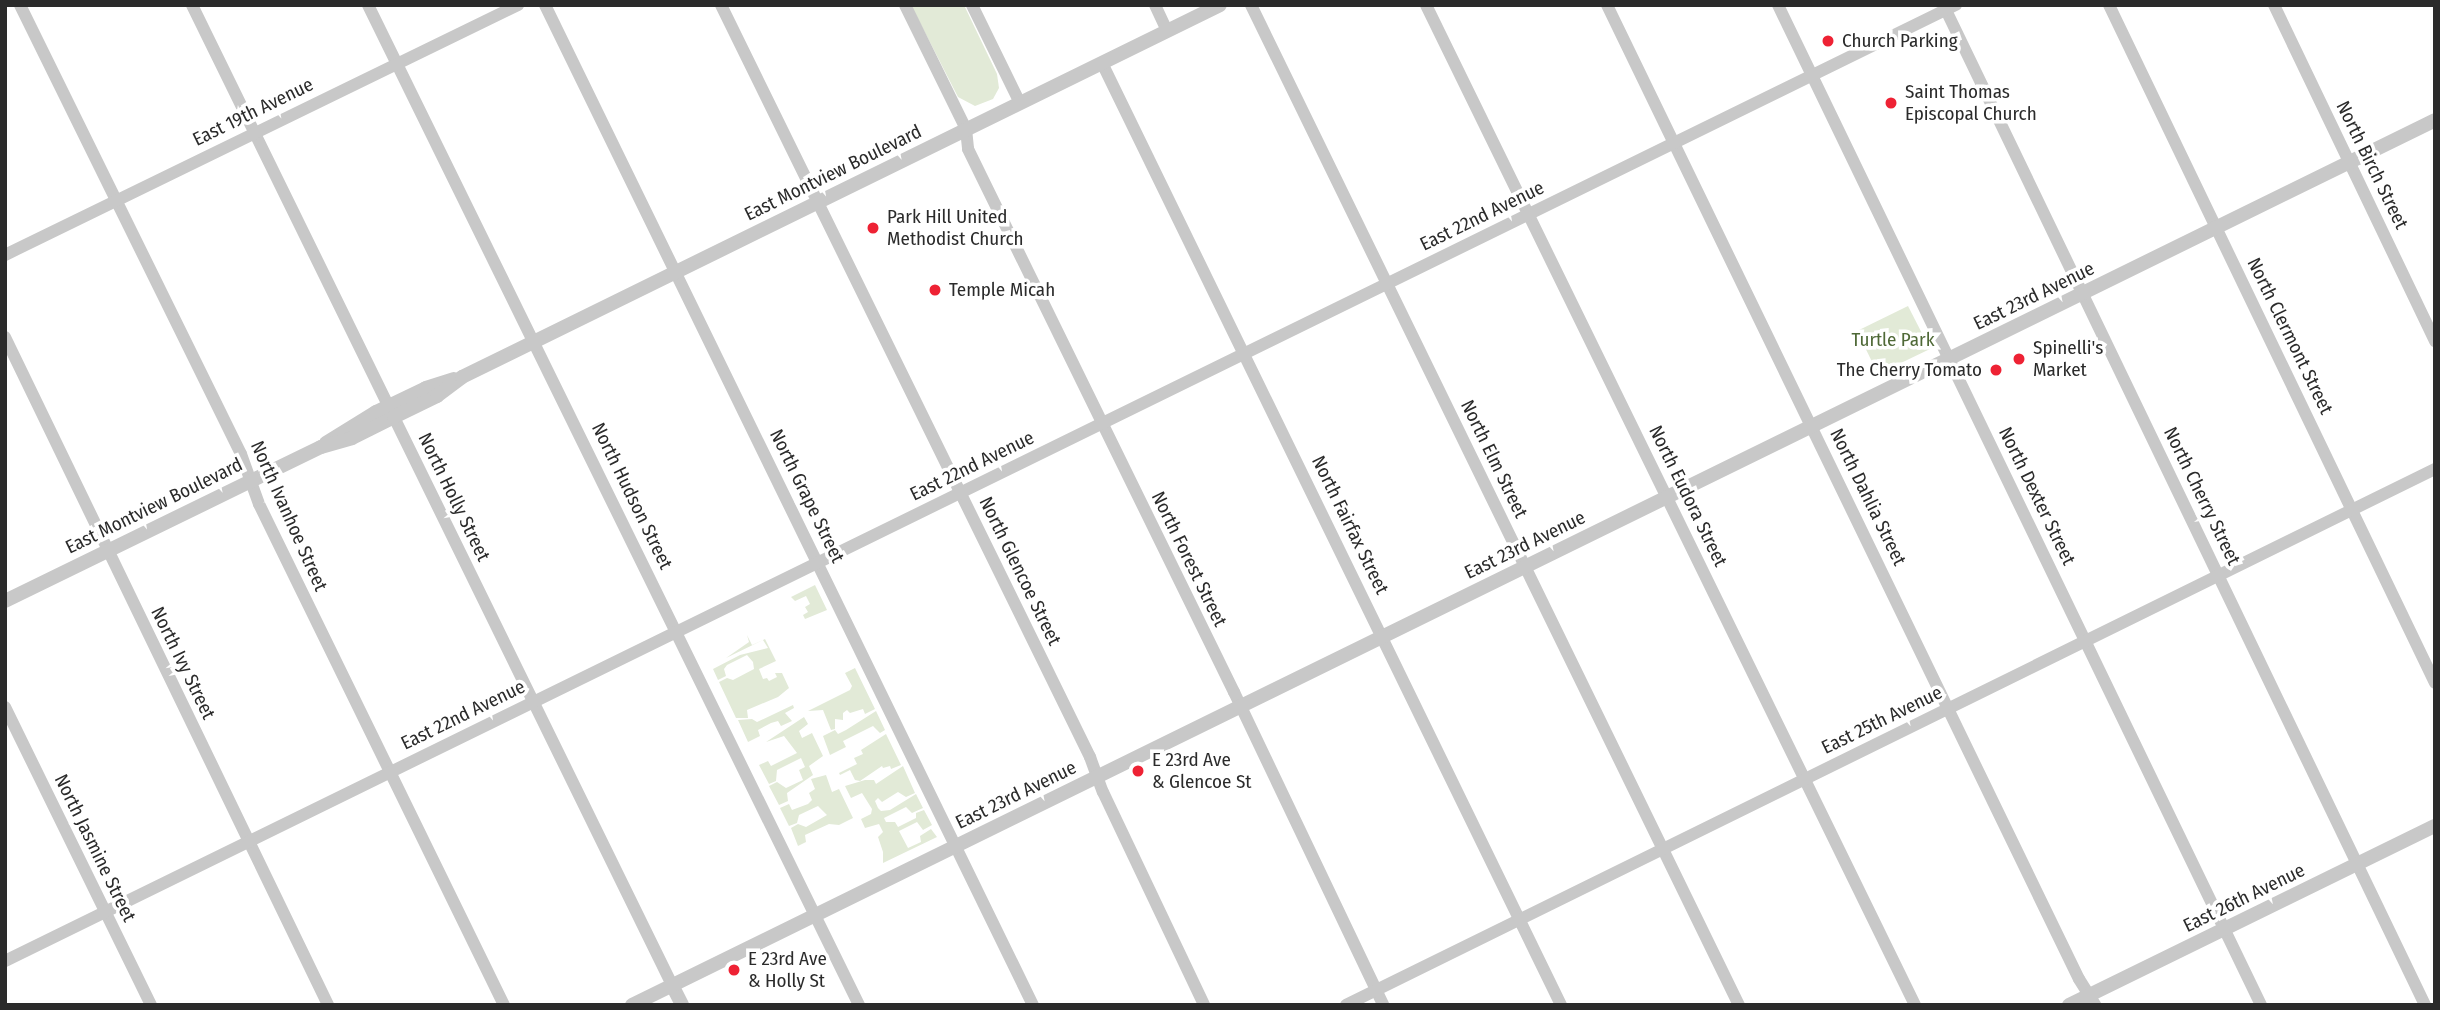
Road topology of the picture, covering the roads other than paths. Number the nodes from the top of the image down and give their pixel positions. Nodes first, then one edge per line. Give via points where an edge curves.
1 (20, 5) edge
2 (192, 5) edge
3 (368, 5) edge
4 (518, 5) edge
5 (545, 5) edge
6 (721, 5) edge
7 (905, 5) edge
8 (972, 5) edge
9 (1155, 5) edge
10 (1220, 5) edge
11 (1251, 5) edge
12 (1426, 5) edge
13 (1607, 5) edge
14 (1778, 5) edge
15 (2109, 5) edge
16 (2274, 5) edge
17 (1948, 7) edge
18 (1167, 31) junction
19 (1102, 63) junction
20 (397, 64) junction
21 (1812, 76) junction
22 (1020, 103) junction
23 (2435, 120) edge
24 (966, 129) junction
25 (255, 133) junction
26 (1674, 143) junction
27 (2350, 162) junction
28 (116, 201) junction
29 (818, 202) junction
30 (1529, 215) junction
31 (2216, 228) junction
32 (5, 255) edge
33 (676, 272) junction
34 (1386, 284) junction
35 (2082, 293) junction
36 (5, 337) edge
37 (534, 341) junction
38 (2435, 341) edge
39 (1245, 354) junction
40 (1949, 359) junction
41 (391, 412) junction
42 (1101, 424) junction
43 (1813, 426) junction
44 (2435, 470) edge
45 (251, 481) junction
46 (961, 493) junction
47 (1668, 497) junction
48 (2351, 510) junction
49 (108, 550) junction
50 (818, 563) junction
51 (1525, 566) junction
52 (2218, 575) junction
53 (5, 601) edge
54 (678, 631) junction
55 (1384, 637) junction
56 (2086, 641) junction
57 (2435, 683) edge
58 (533, 703) junction
59 (5, 707) edge
60 (1240, 707) junction
61 (1948, 708) junction
62 (391, 772) junction
63 (1097, 776) junction
64 (1805, 779) junction
65 (2435, 826) edge
66 (249, 842) junction
67 (956, 846) junction
68 (1664, 849) junction
69 (2357, 864) junction
70 (105, 912) junction
71 (816, 915) junction
72 (1519, 920) junction
73 (2225, 929) junction
74 (5, 961) edge
75 (672, 985) junction
76 (1376, 990) junction
77 (2092, 1000) edge
78 (151, 1005) edge
79 (328, 1005) edge
80 (504, 1005) edge
81 (632, 1005) edge
82 (682, 1005) edge
83 (859, 1005) edge
84 (1033, 1005) edge
85 (1204, 1005) edge
86 (1346, 1005) edge
87 (1383, 1005) edge
88 (1561, 1005) edge
89 (1739, 1005) edge
90 (1915, 1005) edge
91 (2070, 1005) edge
92 (2261, 1005) edge
93 (2424, 1005) edge

1 - 28 street, North Ivanhoe Street
2 - 25 street, North Holly Street
3 - 20 street, North Hudson Street
4 - 20 street, East 19th Avenue
5 - 33 street, North Grape Street
6 - 29 street, North Glencoe Street
7 - 24 street, North Forest Street
8 - 22 street
9 - 18 street
10 - 18 street, East Montview Boulevard
11 - 34 street, North Elm Street
12 - 30 street, North Eudora Street
13 - 26 street, North Dahlia Street
14 - 21 street, North Dexter Street
15 - 31 street, North Clermont Street
16 - 27 street, North Birch Street
17 - 21 street, East 22nd Avenue
17 - 35 street, North Cherry Street
18 - 19 street, East Montview Boulevard
19 - 22 street, East Montview Boulevard
19 - 39 street, North Fairfax Street
20 - 25 street, East 19th Avenue
20 - 37 street, North Hudson Street
21 - 26 street, East 22nd Avenue
21 - 40 street, North Dexter Street
22 - 24 street, East Montview Boulevard
23 - 27 street, East 23rd Avenue
24 - 29 street, East Montview Boulevard
24 - 42 street, North Forest Street via 968,149
25 - 28 street, East 19th Avenue
25 - 41 street, North Holly Street
26 - 30 street, East 22nd Avenue
26 - 43 street, North Dahlia Street
27 - 31 street, East 23rd Avenue
27 - 38 street, North Birch Street
28 - 32 street, East 19th Avenue
28 - 45 street, North Ivanhoe Street
29 - 33 street, East Montview Boulevard
29 - 46 street, North Glencoe Street
30 - 34 street, East 22nd Avenue
30 - 47 street, North Eudora Street
31 - 35 street, East 23rd Avenue
31 - 48 street, North Clermont Street
33 - 37 street, East Montview Boulevard
33 - 50 street, North Grape Street
34 - 39 street, East 22nd Avenue
34 - 51 street, North Elm Street
35 - 40 street, East 23rd Avenue
35 - 52 street, North Cherry Street
36 - 49 street, North Ivy Street
37 - 41 street, East Montview Boulevard via 462,377 437,396
37 - 54 street, North Hudson Street
39 - 42 street, East 22nd Avenue
39 - 55 street, North Fairfax Street
40 - 43 street, East 23rd Avenue
40 - 56 street, North Dexter Street
41 - 45 street, East Montview Boulevard via 346,428 321,447
41 - 58 street, North Holly Street
42 - 46 street, East 22nd Avenue
42 - 60 street, North Forest Street
43 - 47 street, East 23rd Avenue
43 - 61 street, North Dahlia Street
44 - 48 street, East 25th Avenue
45 - 49 street, East Montview Boulevard
45 - 62 street, North Ivanhoe Street
46 - 50 street, East 22nd Avenue
46 - 63 street, North Glencoe Street
47 - 51 street, East 23rd Avenue
47 - 64 street, North Eudora Street
48 - 52 street, East 25th Avenue
48 - 57 street, North Clermont Street
49 - 53 street, East Montview Boulevard
49 - 66 street, North Ivy Street
50 - 54 street, East 22nd Avenue
50 - 67 street, North Grape Street
51 - 55 street, East 23rd Avenue
51 - 68 street, North Elm Street
52 - 56 street, East 25th Avenue
52 - 69 street, North Cherry Street
54 - 58 street, East 22nd Avenue
54 - 71 street, North Hudson Street
55 - 60 street, East 23rd Avenue
55 - 72 street, North Fairfax Street
56 - 61 street, East 25th Avenue
56 - 73 street, North Dexter Street
58 - 62 street, East 22nd Avenue
58 - 75 street, North Holly Street
59 - 70 street, North Jasmine Street
60 - 63 street, East 23rd Avenue
60 - 76 street, North Forest Street
61 - 64 street, East 25th Avenue
61 - 77 street, North Dahlia Street
62 - 66 street, East 22nd Avenue
62 - 80 street, North Ivanhoe Street
63 - 67 street, East 23rd Avenue
63 - 85 street, North Glencoe Street
64 - 68 street, East 25th Avenue
64 - 90 street, North Eudora Street
65 - 69 street, East 26th Avenue
66 - 70 street, East 22nd Avenue
66 - 79 street, North Ivy Street
67 - 71 street, East 23rd Avenue
67 - 84 street, North Grape Street
68 - 72 street, East 25th Avenue
68 - 89 street, North Elm Street
69 - 73 street, East 26th Avenue
69 - 93 street, North Cherry Street
70 - 74 street, East 22nd Avenue
70 - 78 street, North Jasmine Street
71 - 75 street, East 23rd Avenue
71 - 83 street, North Hudson Street
72 - 76 street, East 25th Avenue
72 - 88 street, North Fairfax Street
73 - 77 street, East 26th Avenue
73 - 92 street, North Dexter Street
75 - 81 street, East 23rd Avenue
75 - 82 street, North Holly Street
76 - 86 street, East 25th Avenue
76 - 87 street, North Forest Street
77 - 91 street, East 26th Avenue

